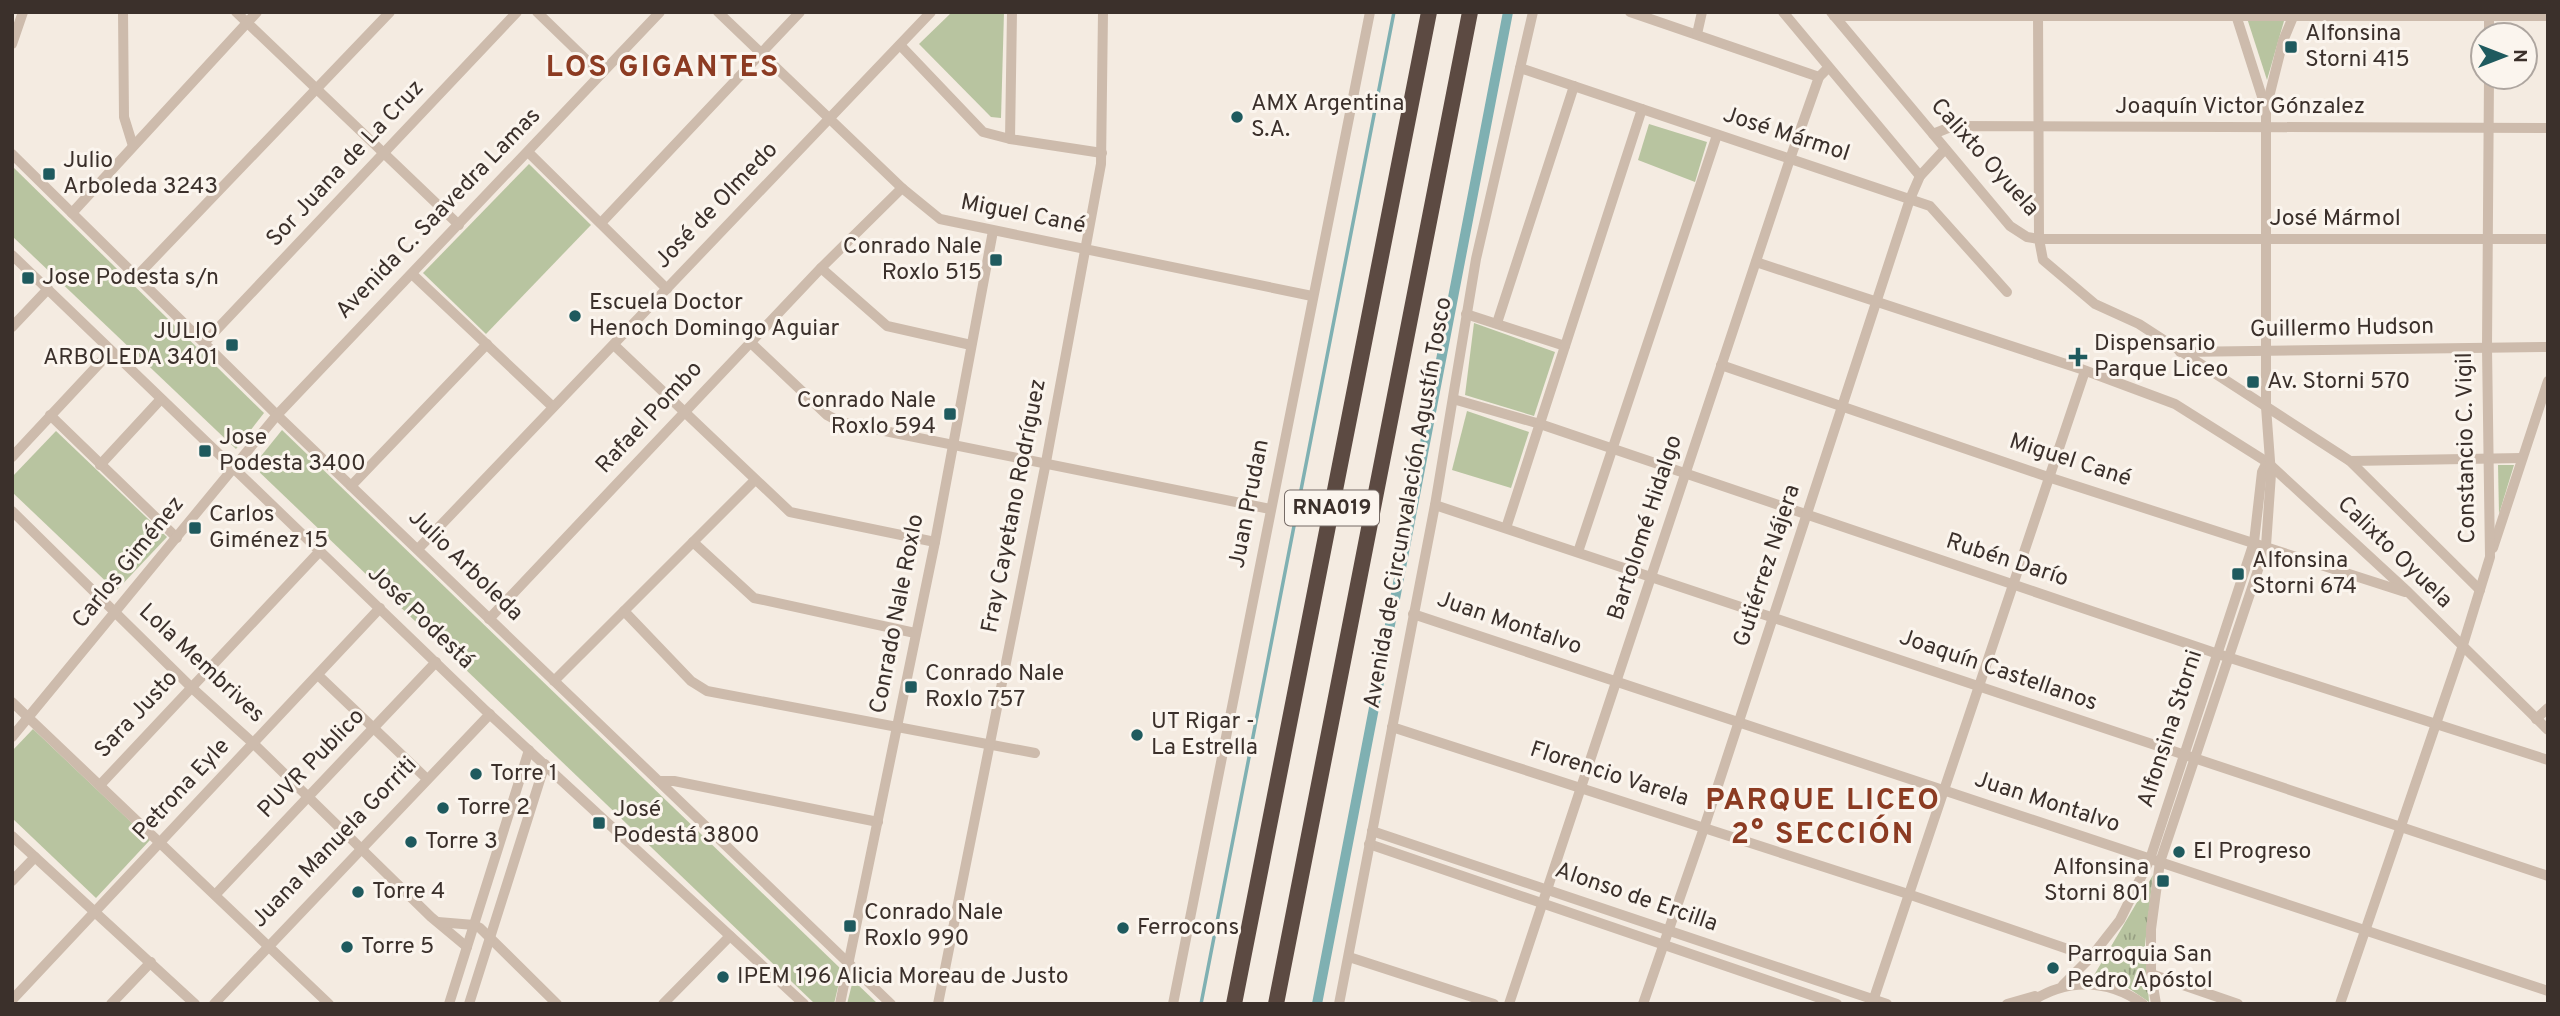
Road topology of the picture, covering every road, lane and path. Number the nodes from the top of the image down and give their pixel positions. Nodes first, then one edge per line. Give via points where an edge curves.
1 (23, 12) edge
2 (123, 12) edge
3 (236, 12) edge
4 (257, 12) edge
5 (390, 12) edge
6 (517, 12) edge
7 (537, 12) edge
8 (660, 12) edge
9 (719, 12) edge
10 (800, 12) edge
11 (931, 12) edge
12 (1012, 12) edge
13 (1103, 12) edge
14 (1370, 12) edge
15 (1429, 12) edge
16 (1470, 12) edge
17 (1533, 12) edge
18 (1630, 12) edge
19 (1702, 12) edge
20 (1783, 12) edge
21 (1832, 14) edge
22 (2038, 14) edge
23 (2295, 14) edge
24 (2489, 14) edge
25 (2236, 15) edge
26 (2548, 16) edge
27 (247, 23) junction
28 (1697, 34) junction
29 (12, 44) edge
30 (900, 45) junction
31 (761, 54) junction
32 (1520, 68) junction
33 (1828, 68) junction
34 (601, 74) junction
35 (1819, 77) junction
36 (1574, 86) junction
37 (317, 89) junction
38 (2488, 91) edge
39 (2266, 109) junction
40 (1642, 110) junction
41 (830, 119) junction
42 (2039, 127) junction
43 (2488, 128) junction
44 (2548, 128) edge
45 (2265, 129) junction
46 (1933, 134) junction
47 (1717, 135) junction
48 (1010, 139) junction
49 (133, 146) junction
50 (1945, 149) junction
51 (528, 152) junction
52 (1102, 153) junction
53 (12, 154) edge
54 (384, 154) junction
55 (1790, 159) junction
56 (1920, 176) junction
57 (902, 188) junction
58 (1910, 199) junction
59 (72, 213) junction
60 (601, 223) junction
61 (459, 225) junction
62 (993, 231) junction
63 (2039, 239) junction
64 (2265, 239) junction
65 (2548, 239) edge
66 (2487, 240) junction
67 (1085, 250) junction
68 (12, 256) edge
69 (1756, 262) junction
70 (821, 268) junction
71 (412, 274) junction
72 (136, 276) junction
73 (48, 289) junction
74 (667, 289) junction
75 (2007, 292) dead end
76 (1312, 296) junction
77 (1877, 302) junction
78 (1466, 314) junction
79 (1497, 323) junction
80 (12, 327) edge
81 (204, 343) junction
82 (751, 343) junction
83 (486, 344) junction
84 (614, 345) junction
85 (971, 345) junction
86 (1565, 346) junction
87 (2548, 347) edge
88 (2487, 348) junction
89 (111, 351) junction
90 (2179, 352) junction
91 (2265, 352) junction
92 (1721, 365) junction
93 (2085, 371) junction
94 (2548, 381) edge
95 (161, 399) junction
96 (1453, 399) junction
97 (553, 407) junction
98 (1842, 407) junction
99 (2266, 407) junction
100 (685, 411) junction
101 (50, 415) junction
102 (277, 415) junction
103 (1540, 424) junction
104 (953, 444) junction
105 (1612, 450) junction
106 (12, 457) edge
107 (2488, 458) junction
108 (2522, 458) junction
109 (2350, 461) junction
110 (2267, 462) junction
111 (1046, 463) junction
112 (100, 465) junction
113 (233, 469) junction
114 (1687, 475) junction
115 (2048, 477) junction
116 (755, 480) junction
117 (351, 486) junction
118 (1435, 505) junction
119 (1270, 509) junction
120 (12, 512) edge
121 (1807, 516) junction
122 (1506, 528) junction
123 (177, 538) junction
124 (692, 542) junction
125 (935, 542) junction
126 (2260, 544) junction
127 (418, 549) junction
128 (319, 552) junction
129 (1578, 552) junction
130 (2490, 557) junction
131 (1652, 577) junction
132 (2012, 584) junction
133 (2480, 590) junction
134 (2408, 592) junction
135 (380, 608) junction
136 (624, 611) junction
137 (116, 613) junction
138 (1413, 614) junction
139 (489, 618) junction
140 (1773, 618) junction
141 (915, 633) junction
142 (2462, 648) junction
143 (2223, 655) junction
144 (436, 662) junction
145 (319, 676) junction
146 (555, 681) junction
147 (1617, 682) junction
148 (1978, 686) junction
149 (192, 688) junction
150 (12, 702) edge
151 (2548, 708) edge
152 (490, 714) junction
153 (29, 718) junction
154 (2536, 719) junction
155 (2437, 723) junction
156 (1738, 724) junction
157 (897, 726) junction
158 (1392, 727) junction
159 (375, 729) junction
160 (2548, 730) edge
161 (12, 737) edge
162 (254, 744) junction
163 (990, 744) junction
164 (529, 750) junction
165 (1035, 753) dead end
166 (2189, 757) junction
167 (2548, 760) edge
168 (545, 764) junction
169 (426, 778) junction
170 (659, 781) junction
171 (100, 785) junction
172 (1581, 788) junction
173 (1944, 792) junction
174 (309, 797) junction
175 (878, 822) junction
176 (2399, 826) junction
177 (1704, 828) junction
178 (1372, 831) junction
179 (12, 835) edge
180 (161, 842) junction
181 (1369, 844) junction
182 (361, 847) junction
183 (35, 858) junction
184 (2155, 861) junction
185 (2548, 876) edge
186 (12, 881) edge
187 (1548, 890) junction
188 (216, 894) junction
189 (1908, 894) junction
190 (1543, 903) junction
191 (96, 911) junction
192 (437, 922) junction
193 (474, 925) junction
194 (2365, 930) junction
195 (1668, 931) junction
196 (730, 936) junction
197 (488, 938) junction
198 (1664, 944) junction
199 (268, 945) junction
200 (467, 947) junction
201 (1349, 957) junction
202 (2091, 957) junction
203 (151, 962) junction
204 (850, 963) junction
205 (2151, 974) junction
206 (2063, 985) junction
207 (2548, 991) edge
208 (2041, 995) junction
209 (12, 1000) edge
210 (1873, 1002) edge
211 (111, 1004) edge
212 (195, 1004) edge
213 (214, 1004) edge
214 (329, 1004) edge
215 (449, 1004) edge
216 (469, 1004) edge
217 (557, 1004) edge
218 (663, 1004) edge
219 (804, 1004) edge
220 (840, 1004) edge
221 (891, 1004) edge
222 (939, 1004) edge
223 (1173, 1004) edge
224 (1234, 1004) edge
225 (1276, 1004) edge
226 (1339, 1004) edge
227 (1494, 1004) edge
228 (1508, 1004) edge
229 (1643, 1004) edge
230 (1837, 1004) edge
231 (1887, 1004) edge
232 (2007, 1004) edge
233 (2028, 1004) edge
234 (2143, 1004) edge
235 (2156, 1004) edge
236 (2238, 1004) edge
237 (2340, 1004) edge

1 - 29 street
2 - 49 street via 124,117
3 - 27 street
4 - 27 street
5 - 37 street
6 - 54 street, Sor Juana de La Cruz
7 - 34 street
8 - 34 street, Avenida C. Saavedra Lamas
9 - 31 street, Miguel Cané
10 - 31 street
11 - 30 street, José de Olmedo
12 - 48 street
13 - 52 street, Fray Cayetano Rodríguez
14 - 76 street, Juan Prudan
15 - 224 highway, RNA019
16 - 225 highway, Avenida de Circunvalación Agustín Tosco / RNA019
17 - 32 street, Avenida de Circunvalación Agustín Tosco
18 - 28 street
19 - 28 street
20 - 33 street
21 - 22 street
21 - 46 street, Calixto Oyuela
22 - 25 street
22 - 42 street
23 - 24 street
23 - 25 street
23 - 39 street, Alfonsina Storni via 2283,41
24 - 26 street
25 - 39 street, Alfonsina Storni
27 - 37 street
27 - 49 street
28 - 35 street
30 - 41 street, José de Olmedo
30 - 48 street via 977,128
31 - 41 street, Miguel Cané
31 - 60 street
32 - 36 street, José Mármol
32 - 78 street, Avenida de Circunvalación Agustín Tosco
33 - 35 street, Bartolomé Hidalgo
33 - 56 street
34 - 51 street, Avenida C. Saavedra Lamas
35 - 55 street, Bartolomé Hidalgo
36 - 40 street, José Mármol
36 - 79 street
37 - 54 street
37 - 72 street
38 - 43 street, Constancio C. Vigil
39 - 45 street, Alfonsina Storni
40 - 47 street, José Mármol
40 - 86 street
41 - 57 street, Miguel Cané
41 - 74 street, José de Olmedo
42 - 45 street, Joaquín Victor Gónzalez
42 - 46 street, Joaquín Victor Gónzalez via 1952,126
42 - 63 street
43 - 44 street, Joaquín Victor Gónzalez
43 - 45 street, Joaquín Victor Gónzalez
43 - 66 street, Constancio C. Vigil
45 - 64 street, Alfonsina Storni
46 - 50 street, Calixto Oyuela
47 - 55 street, José Mármol
47 - 105 street
48 - 52 street
49 - 59 street
50 - 56 street, Gutiérrez Nájera
50 - 63 street, Calixto Oyuela via 2010,226
51 - 60 street
51 - 61 street, Avenida C. Saavedra Lamas
52 - 67 street, Fray Cayetano Rodríguez
53 - 59 street, Julio Arboleda
54 - 61 street
54 - 81 street, Sor Juana de La Cruz
55 - 58 street, José Mármol
55 - 69 street, Bartolomé Hidalgo
56 - 58 street, Gutiérrez Nájera
57 - 62 street, Miguel Cané via 940,219
57 - 70 street, Rafael Pombo
58 - 75 street, José Mármol via 1937,211
58 - 77 street, Gutiérrez Nájera
59 - 72 street, Julio Arboleda
60 - 74 street
61 - 71 street, Avenida C. Saavedra Lamas
62 - 67 street, Miguel Cané
62 - 85 street, Conrado Nale Roxlo
63 - 64 street, José Mármol
63 - 90 street, Calixto Oyuela via 2043,260 2095,304 2139,324
64 - 66 street, José Mármol
64 - 91 street, Alfonsina Storni
65 - 66 street, José Mármol
66 - 88 street, Constancio C. Vigil
67 - 76 street, Miguel Cané
67 - 111 street, Fray Cayetano Rodríguez
68 - 73 street, José Podestá
69 - 77 street
69 - 92 street, Bartolomé Hidalgo
70 - 82 street, Rafael Pombo
70 - 85 street via 887,326
71 - 83 street
71 - 102 street, Avenida C. Saavedra Lamas
72 - 81 street, Julio Arboleda
73 - 80 street
73 - 89 street, José Podestá
74 - 84 street, José de Olmedo
76 - 119 street, Juan Prudan
77 - 93 street
77 - 98 street, Gutiérrez Nájera
78 - 79 street
78 - 96 street, Avenida de Circunvalación Agustín Tosco
79 - 86 street
81 - 102 street, Julio Arboleda
82 - 100 street, Rafael Pombo
82 - 104 street via 832,419
83 - 97 street
83 - 117 street
84 - 97 street, José de Olmedo
84 - 100 street
85 - 104 street, Conrado Nale Roxlo
86 - 103 street
87 - 88 street, Guillermo Hudson
88 - 91 street, Guillermo Hudson
88 - 107 street, Constancio C. Vigil
89 - 95 street, José Podestá
89 - 101 street
90 - 91 street, Guillermo Hudson
90 - 99 street, Calixto Oyuela
91 - 99 street, Alfonsina Storni
92 - 98 street, Miguel Cané
92 - 114 street, Bartolomé Hidalgo
93 - 110 street, Calixto Oyuela via 2175,404
93 - 115 street
94 - 108 street
95 - 112 street
95 - 113 street, José Podestá
96 - 103 street, Rubén Darío
96 - 118 street, Avenida de Circunvalación Agustín Tosco
97 - 127 street, José de Olmedo
98 - 115 street, Miguel Cané
98 - 121 street, Gutiérrez Nájera
99 - 109 street, Calixto Oyuela
99 - 110 street, Alfonsina Storni
100 - 116 street
100 - 139 street, Rafael Pombo
101 - 106 street
101 - 112 street
102 - 113 street, Carlos Giménez
102 - 117 street, Julio Arboleda
103 - 105 street, Rubén Darío
103 - 122 street
104 - 111 street
104 - 125 street, Conrado Nale Roxlo
105 - 114 street, Rubén Darío
105 - 129 street
107 - 108 street
107 - 109 street
107 - 130 street, Constancio C. Vigil
108 - 130 street
109 - 133 street, Calixto Oyuela
110 - 126 street, Alfonsina Storni via 2270,474
110 - 134 street, Calixto Oyuela
111 - 119 street
111 - 163 street, Fray Cayetano Rodríguez
112 - 123 street
113 - 123 street, Carlos Giménez
113 - 128 street, José Podestá
114 - 121 street, Rubén Darío
114 - 131 street, Bartolomé Hidalgo
115 - 126 street, Miguel Cané
115 - 132 street
116 - 124 street
116 - 125 street via 796,515
117 - 127 street, Julio Arboleda
118 - 122 street, Joaquín Castellanos
118 - 138 street, Avenida de Circunvalación Agustín Tosco
119 - 223 street, Juan Prudan
120 - 137 street, Lola Membrives
121 - 132 street, Rubén Darío
121 - 140 street, Gutiérrez Nájera
122 - 129 street, Joaquín Castellanos
123 - 137 street, Carlos Giménez
124 - 136 street
124 - 141 street via 754,598
125 - 141 street, Conrado Nale Roxlo
126 - 134 street, Miguel Cané
126 - 143 street, Alfonsina Storni
127 - 139 street, Julio Arboleda
128 - 135 street, José Podestá
128 - 149 street, Sara Justo
129 - 131 street, Joaquín Castellanos
130 - 133 street, Constancio C. Vigil
131 - 140 street, Joaquín Castellanos
131 - 147 street, Bartolomé Hidalgo
132 - 143 street, Rubén Darío
132 - 148 street
133 - 142 street, Constancio C. Vigil
134 - 142 street, Calixto Oyuela
135 - 144 street, José Podestá
135 - 145 street, Petrona Eyle
136 - 146 street
136 - 157 street via 699,688
137 - 149 street, Lola Membrives
137 - 153 street, Carlos Giménez
138 - 147 street, Juan Montalvo
138 - 158 street, Avenida de Circunvalación Agustín Tosco
139 - 146 street, Julio Arboleda
140 - 148 street, Joaquín Castellanos
140 - 156 street, Gutiérrez Nájera
141 - 157 street, Conrado Nale Roxlo
142 - 154 street, Calixto Oyuela
142 - 155 street, Constancio C. Vigil
143 - 155 street, Rubén Darío
143 - 166 street, Alfonsina Storni
144 - 152 street, José Podestá
144 - 159 street, PUVR Publico
145 - 159 street
145 - 162 street, Petrona Eyle
146 - 170 street, Julio Arboleda
147 - 156 street, Juan Montalvo
147 - 172 street, Bartolomé Hidalgo
148 - 166 street, Joaquín Castellanos
148 - 173 street
149 - 162 street, Lola Membrives
149 - 171 street, Sara Justo
150 - 153 street
151 - 154 street
152 - 164 street, José Podestá
152 - 169 street, Juana Manuela Gorriti
153 - 161 street, Carlos Giménez
153 - 171 street
154 - 160 street, Calixto Oyuela
155 - 167 street, Rubén Darío
155 - 176 street, Constancio C. Vigil
156 - 173 street, Juan Montalvo
156 - 177 street, Gutiérrez Nájera
157 - 163 street
157 - 175 street, Conrado Nale Roxlo
158 - 172 street, Florencio Varela
158 - 178 street, Avenida de Circunvalación Agustín Tosco
159 - 169 street
159 - 174 street, PUVR Publico
162 - 174 street, Lola Membrives
162 - 180 street, Petrona Eyle
163 - 165 street
163 - 222 street, Fray Cayetano Rodríguez
164 - 168 street, José Podestá
164 - 193 street
166 - 176 street, Joaquín Castellanos
166 - 184 street, Alfonsina Storni
168 - 196 street, José Podestá
168 - 197 street
169 - 182 street, Juana Manuela Gorriti
170 - 175 street
170 - 204 street, Julio Arboleda
171 - 180 street
172 - 177 street, Florencio Varela
172 - 187 street, Bartolomé Hidalgo
173 - 184 street, Juan Montalvo
173 - 189 street
174 - 182 street, Lola Membrives
174 - 188 street, PUVR Publico
175 - 204 street, Conrado Nale Roxlo
176 - 185 street, Joaquín Castellanos
176 - 194 street, Constancio C. Vigil
177 - 189 street, Florencio Varela
177 - 195 street, Gutiérrez Nájera
178 - 181 street, Avenida de Circunvalación Agustín Tosco
178 - 187 street, Alonso de Ercilla
179 - 183 street
180 - 188 street
180 - 191 street, Petrona Eyle
181 - 190 street, Alonso de Ercilla
181 - 201 street, Avenida de Circunvalación Agustín Tosco
182 - 192 street, Lola Membrives
182 - 199 street, Juana Manuela Gorriti
183 - 186 street
183 - 191 street
184 - 194 street, Juan Montalvo
184 - 202 street, Alfonsina Storni via 2120,920
184 - 205 street, Alfonsina Storni
187 - 190 street, Bartolomé Hidalgo
187 - 195 street, Alonso de Ercilla
188 - 199 street
189 - 202 street, Florencio Varela
189 - 210 street
190 - 198 street, Alonso de Ercilla
190 - 228 street, Bartolomé Hidalgo
191 - 203 street
191 - 209 street, Petrona Eyle
192 - 193 street
192 - 200 street, Lola Membrives
193 - 197 street
193 - 200 street
194 - 207 street, Juan Montalvo
194 - 237 street, Constancio C. Vigil
195 - 198 street, Gutiérrez Nájera
195 - 210 street, Alonso de Ercilla
196 - 218 street
196 - 219 street, José Podestá
197 - 216 street
197 - 217 street
198 - 229 street, Gutiérrez Nájera
198 - 230 street, Alonso de Ercilla
199 - 213 street, Juana Manuela Gorriti
199 - 214 street
200 - 215 street
201 - 226 street, Avenida de Circunvalación Agustín Tosco
201 - 227 street
202 - 206 street, Alfonsina Storni
203 - 211 street
203 - 212 street
204 - 220 street, Conrado Nale Roxlo
204 - 221 street, Julio Arboleda
205 - 235 street, Alfonsina Storni
205 - 236 street
206 - 208 street
206 - 234 street via 2097,984 2120,990
208 - 232 street
208 - 233 street
210 - 231 street, Alonso de Ercilla

